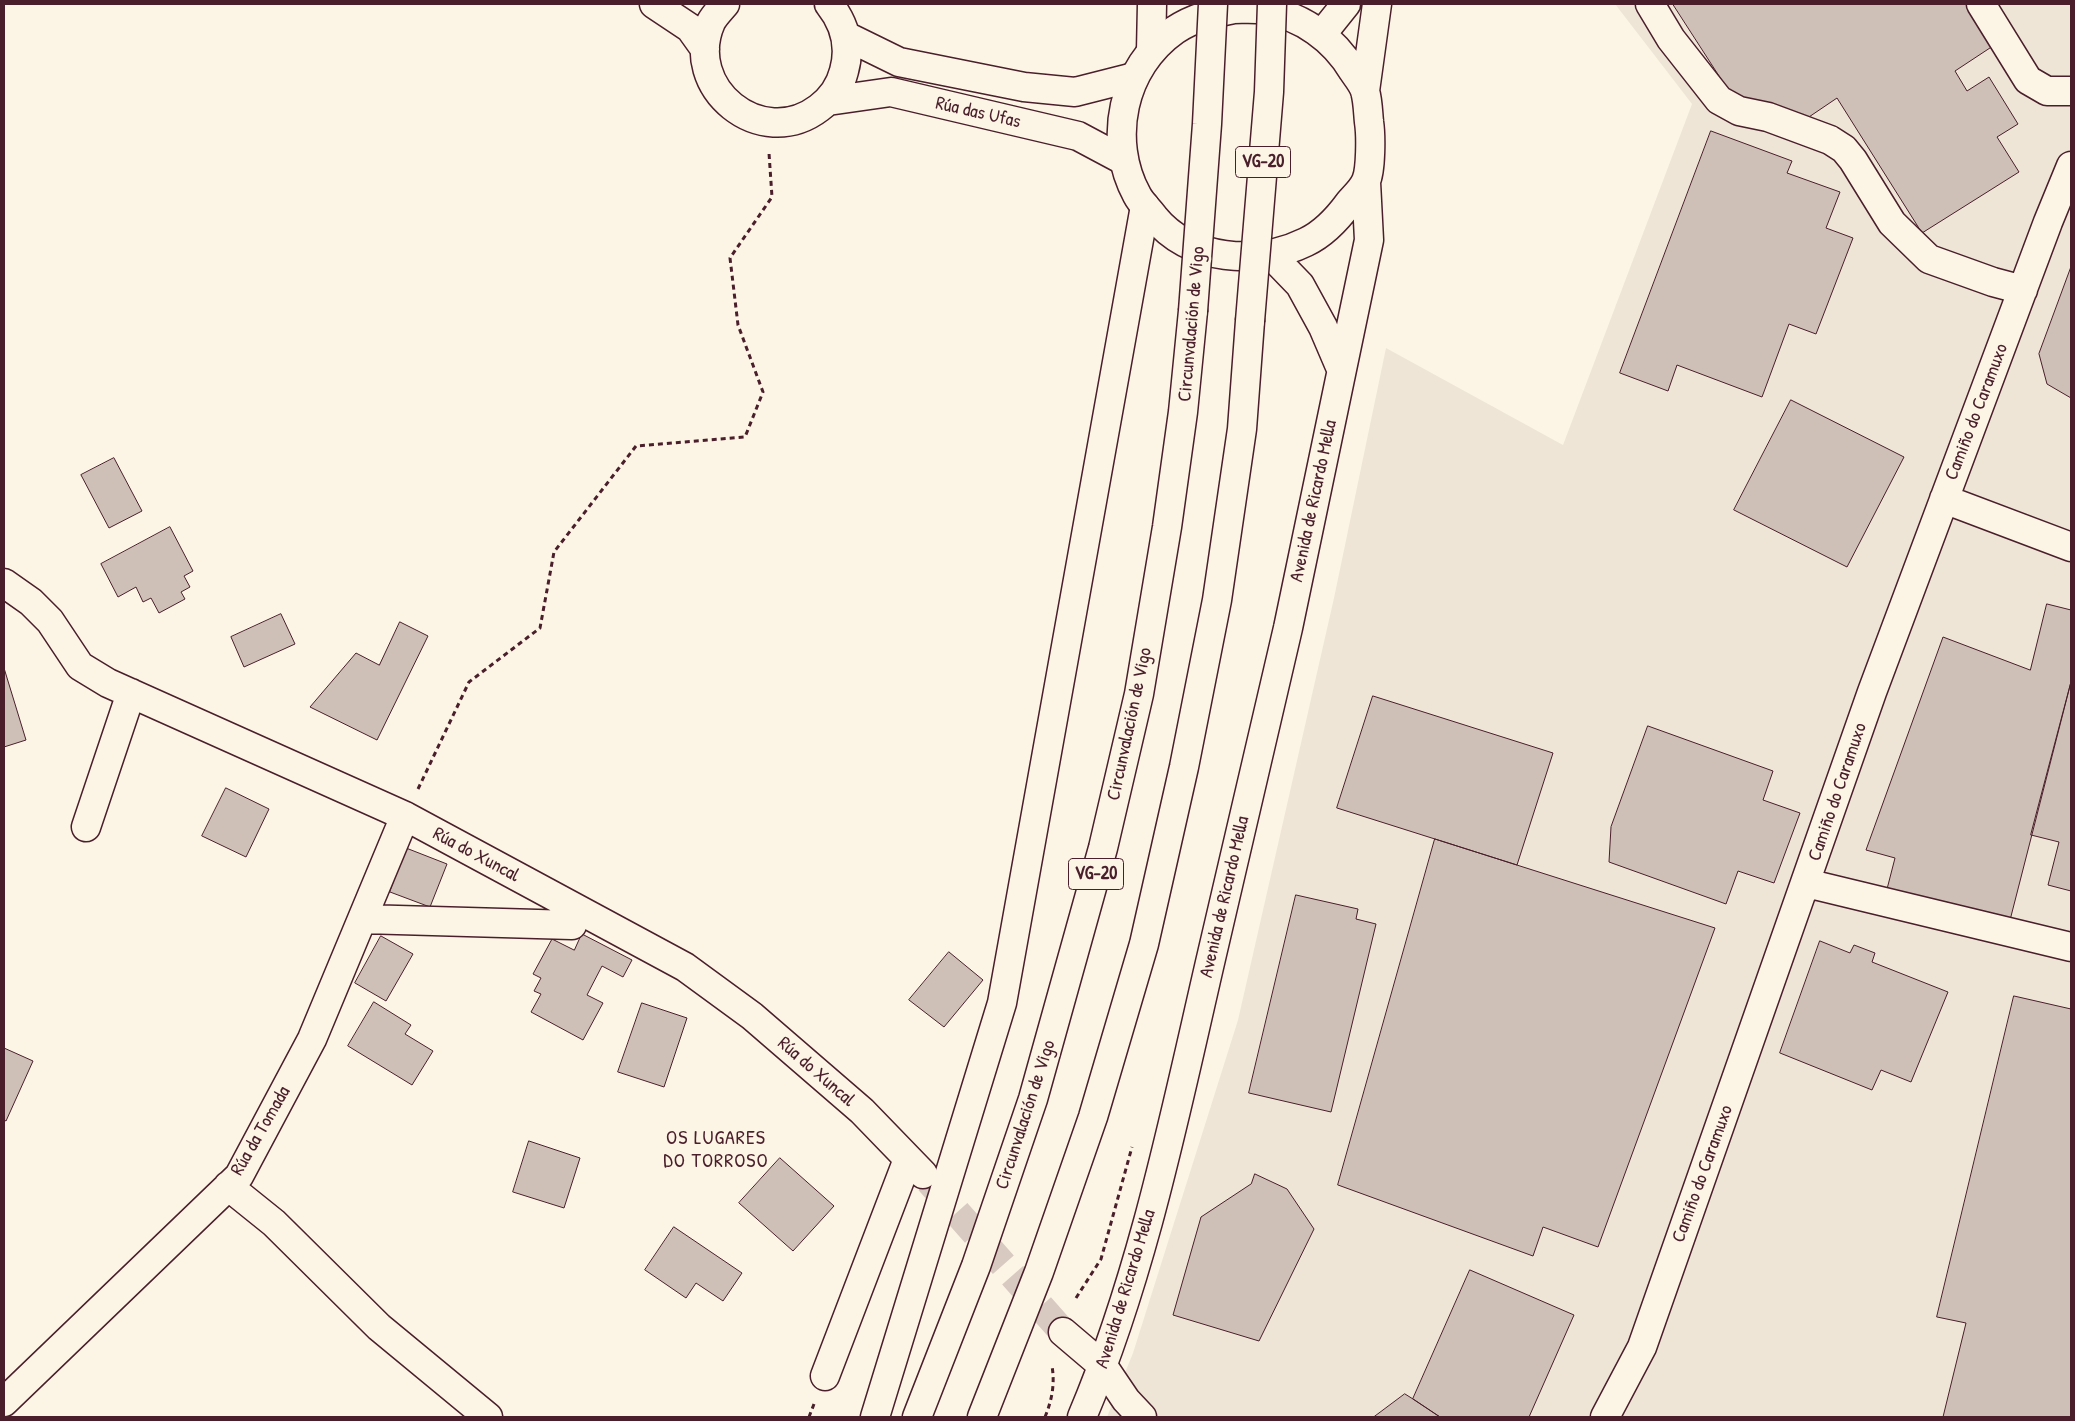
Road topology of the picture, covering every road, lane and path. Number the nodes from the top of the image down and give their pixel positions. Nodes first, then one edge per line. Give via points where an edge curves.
1 (654, 4) edge
2 (725, 4) edge
3 (829, 4) edge
4 (1152, 4) edge
5 (1212, 4) edge
6 (1272, 4) edge
7 (1346, 4) edge
8 (1377, 4) edge
9 (1650, 4) edge
10 (1981, 4) edge
11 (1322, 34) junction
12 (846, 36) junction
13 (705, 49) junction
14 (1151, 51) junction
15 (1134, 78) junction
16 (1365, 91) junction
17 (2071, 91) edge
18 (828, 101) junction
19 (767, 123) junction
20 (1123, 160) junction
21 (2071, 166) edge
22 (1366, 182) junction
23 (1145, 206) junction
24 (1270, 255) junction
25 (2023, 290) junction
26 (1341, 368) junction
27 (1944, 499) junction
28 (2071, 547) edge
29 (4, 583) edge
30 (131, 693) junction
31 (405, 816) junction
32 (86, 827) dead end
33 (1806, 883) junction
34 (363, 918) junction
35 (572, 925) dead end
36 (2071, 947) edge
37 (228, 1186) junction
38 (1063, 1332) tunnel mouth
39 (1052, 1363) dead end
40 (1103, 1366) junction
41 (825, 1376) dead end
42 (4, 1402) edge
43 (488, 1417) edge
44 (875, 1417) edge
45 (917, 1417) edge
46 (982, 1417) edge
47 (1045, 1417) edge
48 (1082, 1417) edge
49 (1142, 1417) edge
50 (1605, 1417) edge

1 - 13 main road, Rúa das Ufas via 690,28
2 - 13 main road, Rúa das Ufas via 711,22
3 - 12 main road, Rúa das Ufas via 839,17
4 - 14 main road
5 - 45 main road, Circunvalación de Vigo / VG-20, bridge via 1207,124 1183,412 1164,547 1138,694 1103,848 1033,1099 976,1266
6 - 46 main road, VG-20, bridge via 1269,92 1242,429 1217,600 1184,767 1144,944 1093,1117
7 - 11 main road
8 - 16 main road
9 - 25 main road via 1671,39 1719,100 1739,111 1768,117 1830,140 1854,160 1892,223 1930,260
10 - 17 main road via 2028,80 2047,91
11 - 14 main road via 1295,18 1265,10 1234,8 1203,16 1175,30
11 - 16 main road via 1344,56
12 - 15 main road, Rúa das Ufas via 899,62 1024,87 1075,92
12 - 18 main road, Rúa das Ufas via 847,59 842,81
13 - 19 main road, Rúa das Ufas via 708,75 721,98 742,114
14 - 15 main road
15 - 20 main road via 1124,104
16 - 22 main road, Avenida de Ricardo Mella via 1371,135
18 - 19 main road, Rúa das Ufas via 810,115 789,122
18 - 20 main road, Rúa das Ufas via 891,92 1078,136
19 - 31 path via 772,197 730,258 738,324 763,392 745,437 636,446 554,552 540,628 469,682
20 - 23 main road via 1137,196
21 - 25 main road, Camiño do Caramuxo
22 - 24 main road via 1338,218 1307,242
22 - 26 main road, Avenida de Ricardo Mella via 1369,240
23 - 24 main road via 1162,226 1194,247 1232,257
23 - 44 main road via 1002,1003
24 - 26 main road via 1300,285
25 - 27 main road, Camiño do Caramuxo
26 - 40 main road, Avenida de Ricardo Mella via 1286,636 1181,1088 1124,1308
27 - 28 main road
27 - 33 main road, Camiño do Caramuxo
29 - 30 main road, Rúa do Xuncal via 31,602 50,621 80,666
30 - 31 main road, Rúa do Xuncal
30 - 32 main road
31 - 34 main road, Rúa da Tomada
31 - 41 main road, Rúa do Xuncal via 685,967 752,1016 862,1111 916,1167
33 - 36 main road
33 - 50 main road, Camiño do Caramuxo via 1642,1347
34 - 35 main road
34 - 37 main road, Rúa da Tomada via 312,1039 239,1176
37 - 42 main road, Rúa da Tomada
37 - 43 main road via 274,1223 379,1327
38 - 40 main road
39 - 47 path via 1055,1380
40 - 48 main road, Avenida de Ricardo Mella
40 - 49 main road

